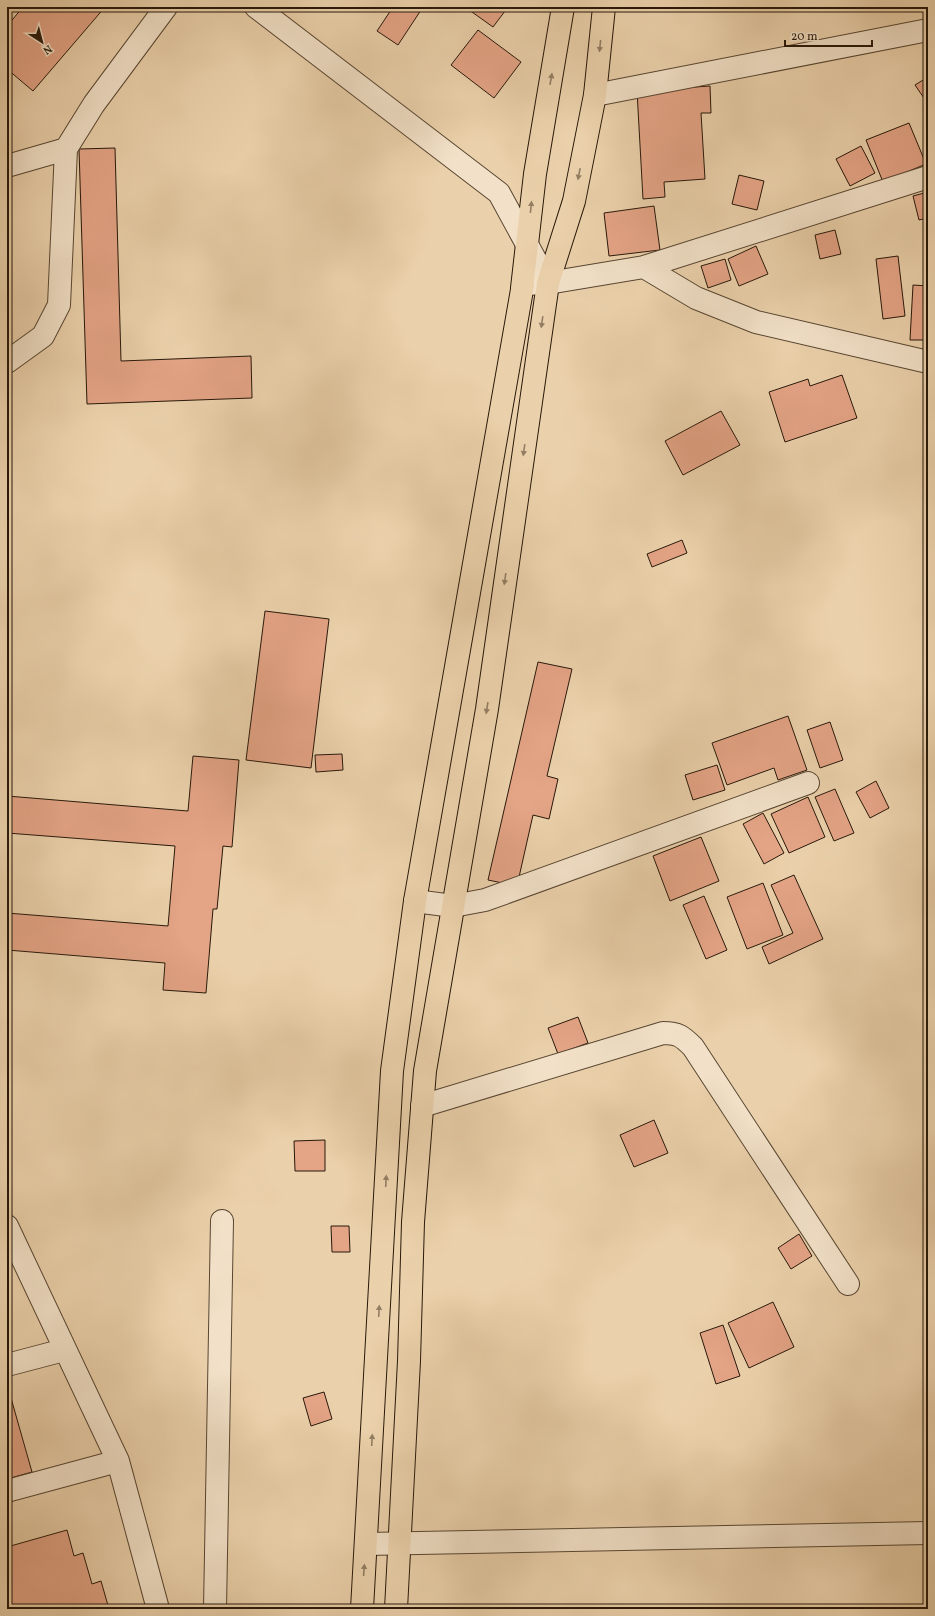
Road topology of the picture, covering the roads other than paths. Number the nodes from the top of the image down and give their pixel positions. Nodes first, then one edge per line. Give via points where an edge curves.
1 (166, 7) edge
2 (256, 7) edge
3 (563, 7) edge
4 (604, 7) edge
5 (928, 30) edge
6 (595, 95) junction
7 (66, 149) junction
8 (7, 166) edge
9 (928, 177) edge
10 (527, 245) junction
11 (644, 267) junction
12 (548, 283) junction
13 (523, 286) junction
14 (7, 362) edge
15 (928, 362) edge
16 (808, 783) dead end
17 (415, 901) junction
18 (453, 906) junction
19 (422, 1106) junction
20 (222, 1221) dead end
21 (7, 1226) edge
22 (848, 1284) dead end
23 (64, 1350) junction
24 (7, 1365) edge
25 (118, 1461) junction
26 (7, 1491) edge
27 (928, 1533) edge
28 (401, 1543) junction
29 (366, 1544) junction
30 (158, 1609) edge
31 (215, 1609) edge
32 (362, 1609) edge
33 (396, 1609) edge

1 - 7 street via 94,104
2 - 10 street via 498,193
10 -> 3 main road via 534,174
4 -> 6 main road
5 - 6 street
6 -> 12 main road via 574,201
7 - 8 street
7 - 14 street via 59,306 43,336
9 - 11 street
10 - 12 street
10 - 13 main road
11 - 12 street
11 - 15 street via 696,298 756,322
12 - 13 street
12 -> 18 main road via 487,709
13 - 17 main road
16 - 18 street via 485,900
17 - 18 street
29 -> 17 main road via 392,1071
18 - 19 main road via 425,1071
19 - 22 street via 663,1032 675,1033 693,1047
19 - 28 main road via 413,1222
20 - 31 street
21 - 23 street
23 - 24 street
23 - 25 street
25 - 26 street
25 - 30 street
27 - 28 street
28 - 29 street
28 - 33 main road
32 -> 29 main road

